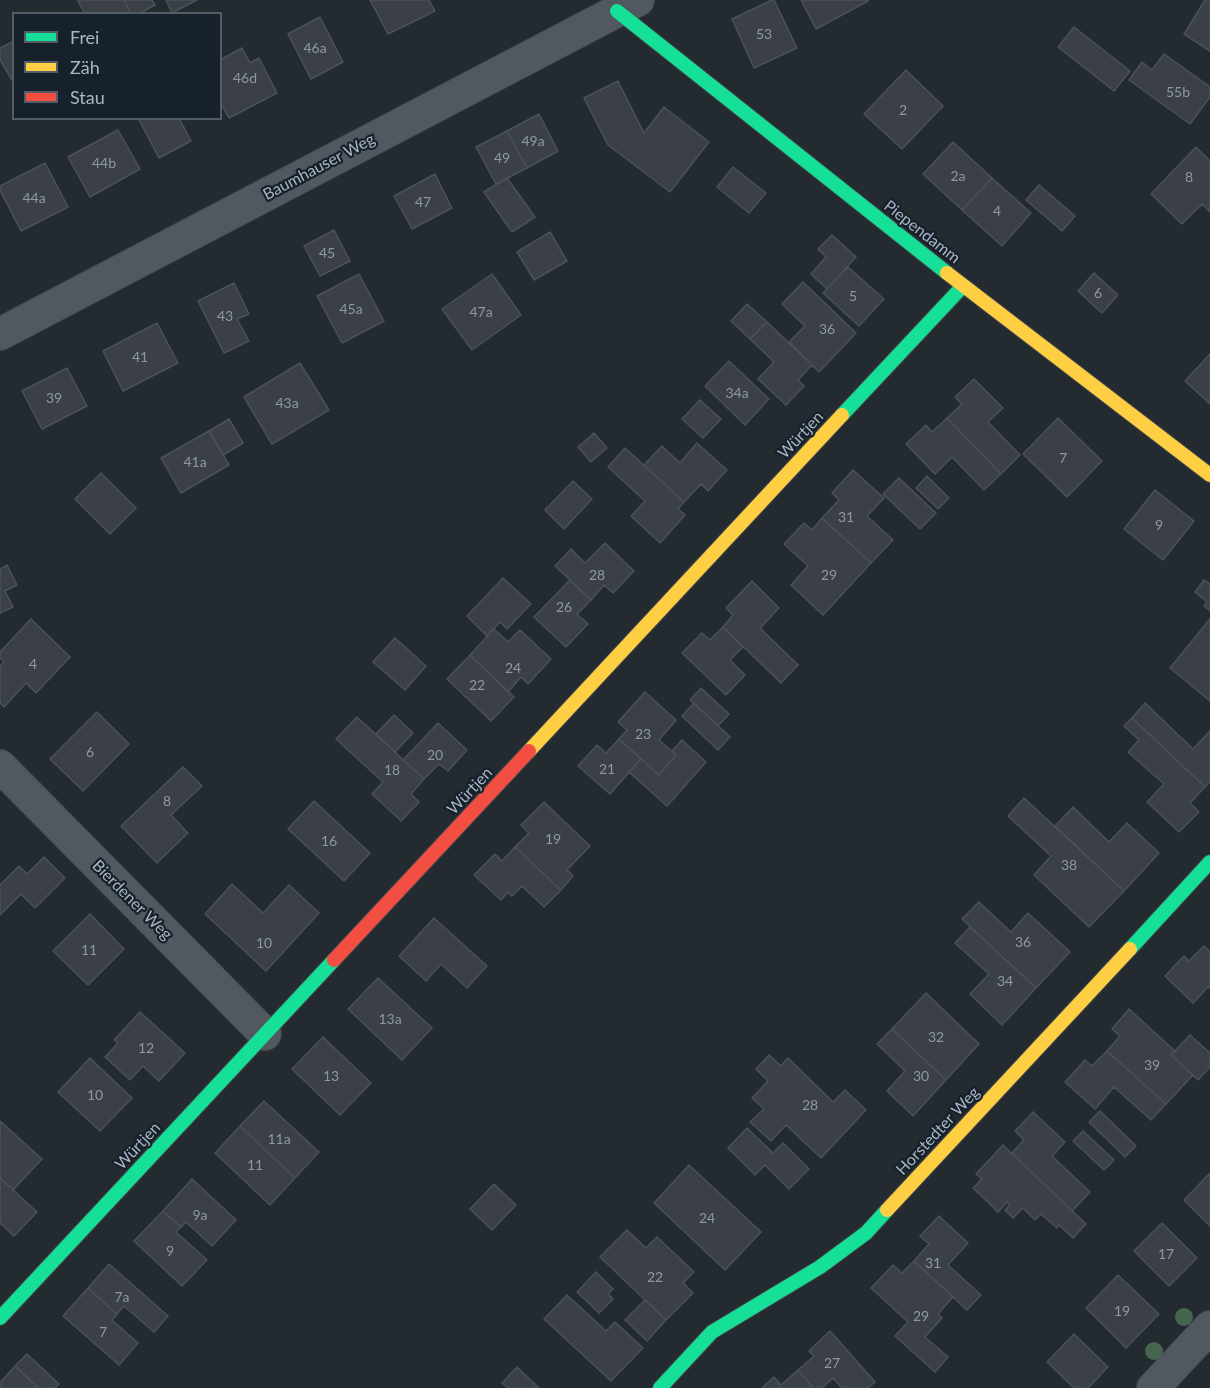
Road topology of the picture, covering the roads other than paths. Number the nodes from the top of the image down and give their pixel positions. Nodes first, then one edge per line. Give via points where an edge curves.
1 (628, 6) edge
2 (963, 286) junction
3 (0, 334) edge
4 (1210, 475) edge
5 (0, 766) edge
6 (1210, 862) edge
7 (265, 1034) junction
8 (0, 1318) edge
9 (1210, 1327) edge
10 (660, 1388) edge
11 (1153, 1388) edge

1 - 2 street, Piependamm
1 - 3 street, Baumhauser Weg
2 - 4 street, Piependamm
2 - 7 street, Würtjen
5 - 7 street, Bierdener Weg
6 - 10 street, Horstedter Weg via 866,1233 820,1267 712,1332
7 - 8 street, Würtjen
9 - 11 street

